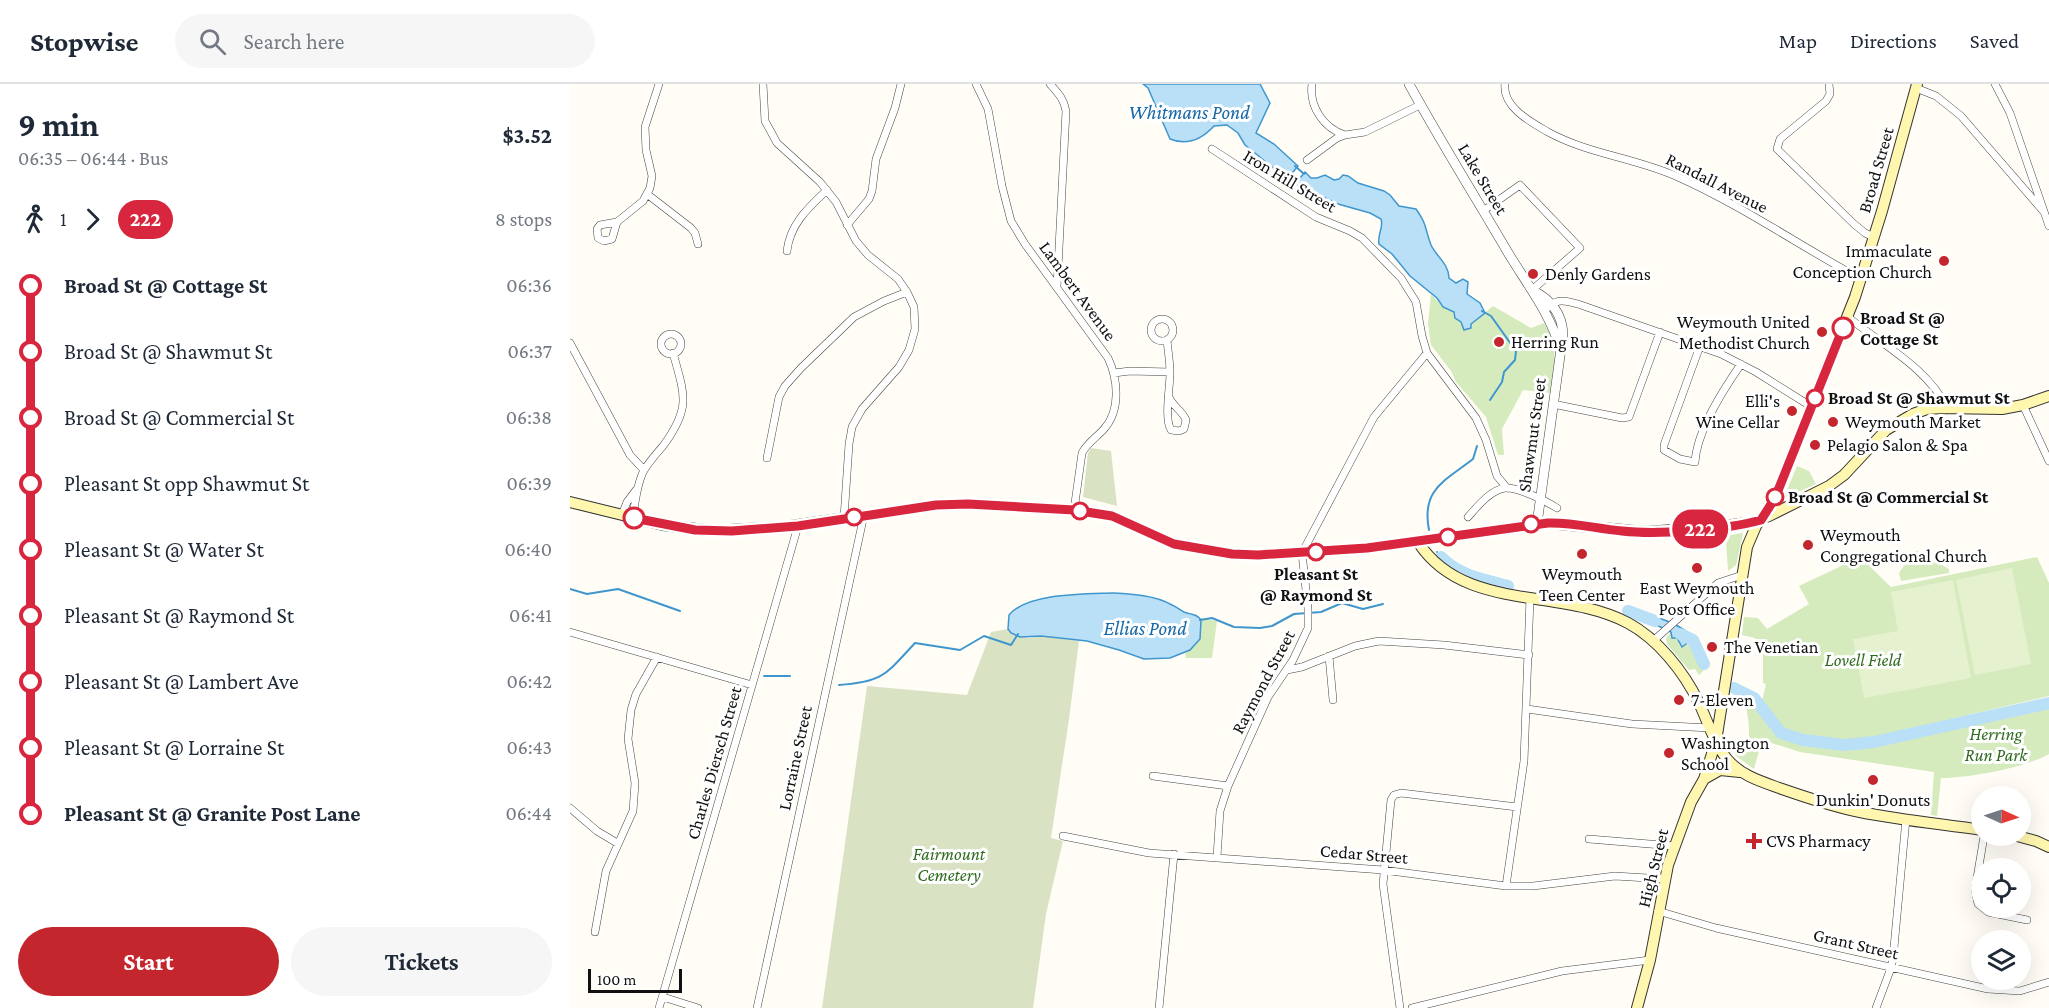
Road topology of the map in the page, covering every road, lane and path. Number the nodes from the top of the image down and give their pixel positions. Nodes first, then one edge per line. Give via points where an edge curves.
1 (659, 84) edge
2 (764, 84) edge
3 (901, 84) edge
4 (976, 84) edge
5 (1050, 84) edge
6 (1311, 84) edge
7 (1409, 84) edge
8 (1505, 84) edge
9 (1829, 84) edge
10 (1995, 84) edge
11 (1917, 86) edge
12 (1420, 105) junction
13 (1345, 135) junction
14 (1212, 149) dead end
15 (1306, 160) dead end
16 (827, 190) junction
17 (647, 194) junction
18 (1483, 211) junction
19 (2044, 212) junction
20 (617, 222) dead end
21 (847, 225) junction
22 (2049, 226) edge
23 (1874, 237) junction
24 (698, 244) dead end
25 (787, 251) dead end
26 (1861, 279) junction
27 (1057, 287) junction
28 (1532, 290) junction
29 (907, 292) junction
30 (1555, 307) junction
31 (1544, 312) junction
32 (1848, 317) junction
33 (1660, 332) junction
34 (1167, 340) dead end
35 (570, 343) edge
36 (1700, 346) junction
37 (1561, 351) junction
38 (1427, 353) junction
39 (673, 354) dead end
40 (1741, 364) junction
41 (1170, 372) junction
42 (1114, 373) junction
43 (2049, 396) edge
44 (1169, 397) junction
45 (1553, 405) junction
46 (2023, 405) junction
47 (1812, 407) junction
48 (1947, 408) junction
49 (767, 458) dead end
50 (2049, 460) edge
51 (645, 470) junction
52 (1507, 488) junction
53 (1540, 498) junction
54 (570, 502) edge
55 (1557, 508) dead end
56 (1074, 510) junction
57 (864, 515) junction
58 (627, 517) junction
59 (1468, 517) dead end
60 (844, 518) junction
61 (1761, 520) junction
62 (1537, 524) junction
63 (798, 526) junction
64 (1418, 542) junction
65 (1302, 553) junction
66 (1742, 575) junction
67 (1530, 598) junction
68 (570, 632) edge
69 (1656, 637) junction
70 (1329, 656) junction
71 (1529, 656) junction
72 (657, 657) junction
73 (1287, 670) junction
74 (752, 685) junction
75 (1333, 700) dead end
76 (1527, 709) junction
77 (1710, 728) junction
78 (1716, 741) junction
79 (1742, 773) junction
80 (1153, 776) dead end
81 (1704, 779) junction
82 (1228, 786) junction
83 (1518, 807) junction
84 (570, 808) edge
85 (1906, 819) junction
86 (1971, 828) edge
87 (1063, 836) dead end
88 (1589, 839) dead end
89 (2031, 840) edge
90 (617, 843) junction
91 (1674, 846) junction
92 (1982, 846) edge
93 (2049, 847) edge
94 (1174, 854) junction
95 (1217, 857) junction
96 (1383, 870) junction
97 (1664, 879) junction
98 (1506, 886) junction
99 (1658, 911) junction
100 (2027, 920) dead end
101 (595, 932) dead end
102 (1650, 960) junction
103 (1891, 968) junction
104 (2049, 982) edge
105 (663, 998) junction
106 (659, 1008) edge
107 (698, 1008) edge
108 (757, 1008) edge
109 (1159, 1008) edge
110 (1400, 1008) edge
111 (1412, 1008) edge
112 (1637, 1008) edge
113 (1876, 1008) edge

1 - 17 street via 645,127 652,176
2 - 16 street via 763,113 768,128 777,143
3 - 21 street via 876,159 869,199
4 - 27 street, Lambert Avenue via 988,109 1011,221
5 - 27 street via 1061,96 1066,111
6 - 13 street via 1313,106 1333,129
7 - 12 street, Lake Street
8 - 26 street, Randall Avenue via 1510,102 1548,131 1680,178
9 - 23 street via 1826,101 1780,140 1777,149 1854,224
10 - 19 street via 2010,113
11 - 19 street via 1961,116
11 - 23 main road, Broad Street
12 - 13 street via 1365,132
12 - 18 street, Lake Street
13 - 15 street
14 - 38 street, Iron Hill Street via 1316,217 1369,244 1413,294
16 - 21 street
16 - 25 street via 801,216 792,230
17 - 20 street
17 - 24 street via 691,228
18 - 28 street, Lake Street
18 - 28 street via 1520,185 1580,248
19 - 22 street
21 - 29 street via 862,250 892,273
23 - 26 main road, Broad Street
26 - 32 main road, Broad Street
27 - 42 street, Lambert Avenue via 1108,358
28 - 30 street, Lake Street
28 - 31 street, Lake Street
29 - 49 street via 855,317 785,386 779,397
29 - 60 street via 914,307 913,342 852,427
30 - 31 street
30 - 33 street via 1578,304
30 - 37 street, Shawmut Street via 1563,328
31 - 37 street
32 - 47 main road, Broad Street
32 - 48 street via 1924,377
33 - 36 street
33 - 45 street via 1629,417
34 - 41 street
35 - 51 street via 625,446
36 - 40 street
36 - 40 street via 1664,450 1680,459 1695,462 1697,444
37 - 45 street, Shawmut Street
38 - 52 street, Iron Hill Street via 1476,418 1497,476
38 - 65 street via 1377,413
39 - 51 street via 683,391 683,410
40 - 47 street
41 - 42 street
41 - 44 street
42 - 56 street, Lambert Avenue via 1113,415 1082,453
43 - 46 main road
44 - 44 street via 1186,420 1184,429 1176,432 1169,427
45 - 53 street, Shawmut Street
46 - 48 main road via 1992,410
46 - 50 street
47 - 61 main road, Broad Street via 1775,498
48 - 61 main road via 1927,409 1897,422 1835,482
51 - 58 street via 627,502
52 - 53 street
52 - 59 street via 1483,501
53 - 55 street
53 - 62 street, Shawmut Street
54 - 58 main road
56 - 57 main road via 953,504
56 - 65 main road via 1112,516 1186,546 1242,555
57 - 60 main road
57 - 108 street, Lorraine Street
58 - 63 main road via 713,531
60 - 63 main road
61 - 62 main road via 1632,532 1564,523
61 - 66 main road, Broad Street via 1749,541
62 - 64 main road
63 - 74 street, Charles Diersch Street
64 - 65 main road
64 - 67 main road via 1433,562 1462,582
65 - 73 street, Raymond Street via 1309,622
66 - 69 street via 1718,584
66 - 78 main road, Broad Street
67 - 69 main road via 1612,615
67 - 71 street
68 - 72 street
69 - 77 main road via 1687,682
70 - 71 street via 1379,641
70 - 73 street
70 - 75 street
71 - 76 street
72 - 74 street
72 - 90 street via 631,710 628,739 635,796 633,811
73 - 82 street, Raymond Street via 1268,697
74 - 105 street, Charles Diersch Street
76 - 77 street via 1651,726
76 - 83 street
77 - 78 main road
78 - 79 main road
78 - 81 main road, High Street
79 - 81 main road via 1720,770
79 - 85 main road via 1824,803
80 - 82 street
81 - 91 main road, High Street
82 - 95 street, Raymond Street via 1220,811
83 - 96 street via 1394,795
83 - 98 street
84 - 90 street
85 - 86 main road
85 - 103 street
87 - 94 street, Cedar Street via 1149,853
88 - 91 street
89 - 93 main road
90 - 101 street via 606,871
91 - 97 main road, High Street
92 - 100 street via 1975,890 1978,904 1988,912
94 - 95 street, Cedar Street
94 - 109 street
95 - 96 street, Cedar Street
96 - 98 street, Cedar Street
96 - 110 street
97 - 98 street, Cedar Street via 1615,876
97 - 99 main road, High Street
99 - 102 main road, High Street
99 - 103 street, Grant Street
102 - 111 street via 1562,971
102 - 112 main road, High Street
103 - 104 street, Grant Street via 2001,990 2020,991
103 - 113 street
105 - 106 street, Charles Diersch Street
105 - 107 street

